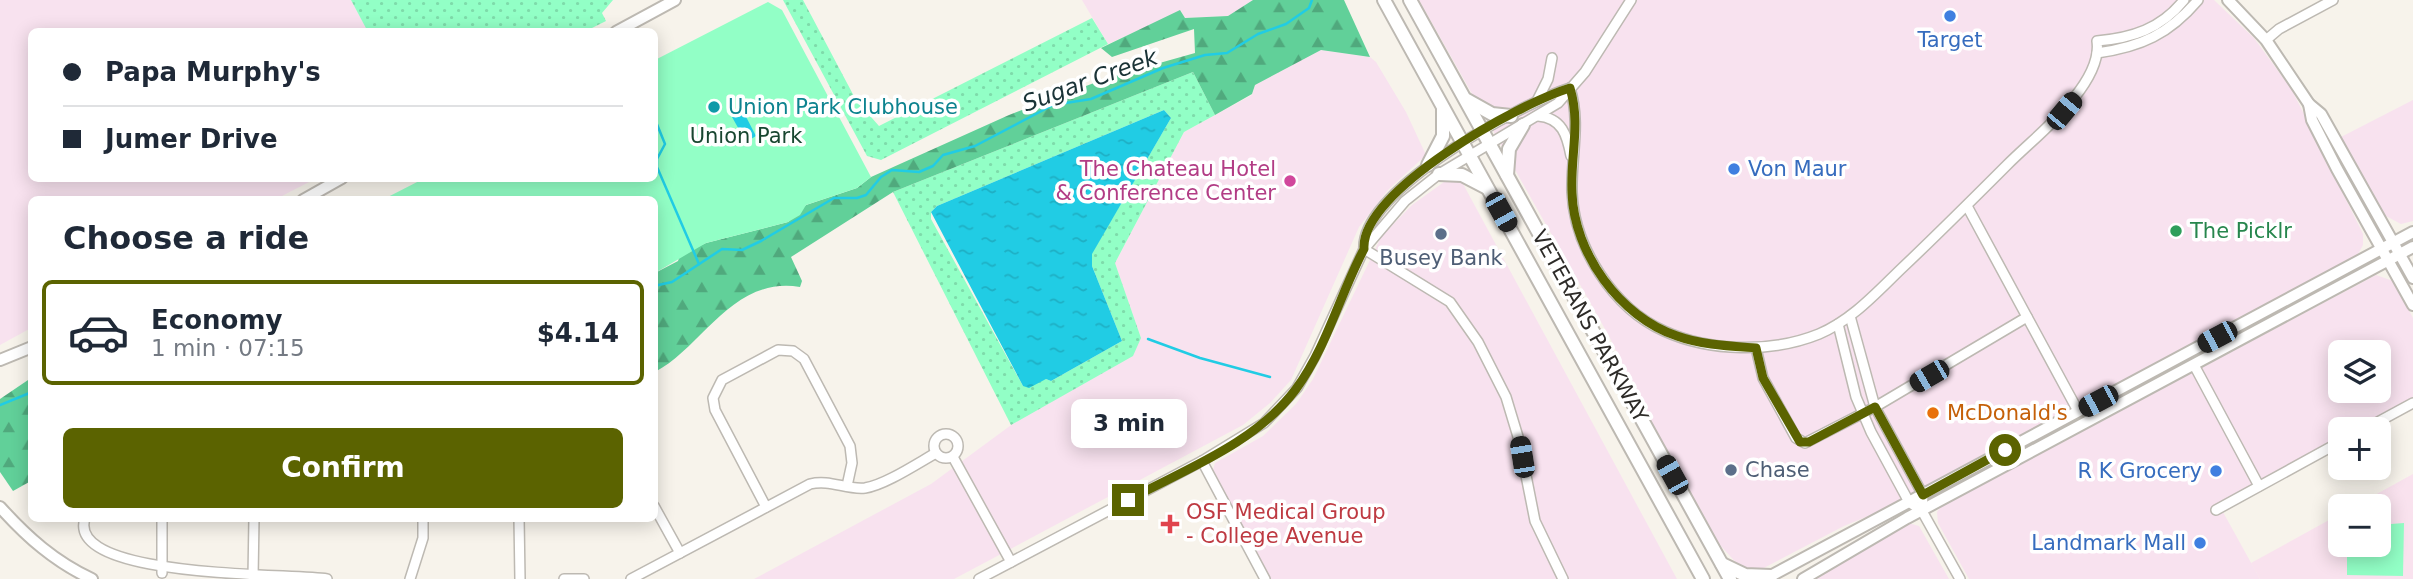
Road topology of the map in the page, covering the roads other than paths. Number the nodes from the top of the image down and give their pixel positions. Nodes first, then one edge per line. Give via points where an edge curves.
1 (675, 0) edge
2 (1384, 0) edge
3 (1410, 0) edge
4 (1631, 0) edge
5 (2184, 0) edge
6 (2198, 0) edge
7 (2228, 0) edge
8 (2333, 0) edge
9 (623, 28) edge
10 (2266, 40) junction
11 (2097, 53) junction
12 (1552, 58) dead end
13 (1570, 88) junction
14 (1465, 99) junction
15 (1537, 101) junction
16 (2309, 104) junction
17 (1443, 107) junction
18 (1511, 116) junction
19 (1538, 116) junction
20 (1523, 125) junction
21 (1486, 137) junction
22 (1466, 149) junction
23 (1572, 164) junction
24 (1428, 165) junction
25 (1439, 174) junction
26 (1507, 175) junction
27 (335, 182) edge
28 (1489, 189) junction
29 (310, 196) edge
30 (1967, 206) junction
31 (2413, 232) edge
32 (2394, 242) junction
33 (2413, 247) edge
34 (1364, 249) junction
35 (2381, 249) junction
36 (2400, 254) junction
37 (2388, 261) junction
38 (2413, 278) edge
39 (2413, 306) edge
40 (1850, 316) junction
41 (2027, 317) junction
42 (1838, 324) junction
43 (1756, 348) junction
44 (28, 349) edge
45 (17, 355) junction
46 (0, 360) edge
47 (2194, 365) junction
48 (0, 371) edge
49 (2137, 379) junction
50 (2413, 403) edge
51 (1875, 407) junction
52 (2078, 411) junction
53 (1862, 414) junction
54 (2387, 417) edge
55 (2075, 431) junction
56 (2328, 449) edge
57 (936, 453) junction
58 (953, 457) junction
59 (1202, 461) junction
60 (847, 486) junction
61 (2259, 486) junction
62 (1923, 495) junction
63 (1909, 502) junction
64 (0, 507) edge
65 (766, 507) junction
66 (2216, 510) dead end
67 (1922, 511) junction
68 (658, 513) edge
69 (85, 522) edge
70 (162, 522) edge
71 (254, 522) edge
72 (423, 522) edge
73 (519, 522) edge
74 (680, 553) junction
75 (1011, 562) junction
76 (1721, 564) junction
77 (162, 573) junction
78 (253, 577) junction
79 (1701, 577) edge
80 (1768, 578) edge
81 (92, 579) edge
82 (327, 579) edge
83 (410, 579) edge
84 (520, 579) edge
85 (564, 579) edge
86 (584, 579) edge
87 (631, 579) edge
88 (979, 579) edge
89 (1265, 579) edge
90 (1563, 579) edge
91 (1730, 579) edge
92 (1802, 579) edge
93 (1960, 579) edge

1 - 9 main road
2 - 17 highway
3 - 14 highway, VETERANS PARKWAY
4 - 13 street via 1586,72
5 - 11 street via 2147,30 2097,41
6 - 11 street via 2152,40
7 - 10 main road
8 - 10 street
10 - 16 main road
11 - 30 street via 2084,83 2060,115
12 - 15 street
13 - 15 street
13 - 19 street
13 - 23 street via 1577,136
14 - 18 highway via 1492,114
14 - 21 highway, VETERANS PARKWAY
15 - 18 street
16 - 32 main road via 2334,135
16 - 35 main road via 2330,157
17 - 22 highway
17 - 24 highway via 1443,136
18 - 21 street
19 - 20 street
19 - 23 street via 1551,118 1562,127
20 - 21 street
20 - 26 highway via 1509,149
21 - 22 street
21 - 26 highway, VETERANS PARKWAY
22 - 24 street
22 - 25 street
22 - 28 highway
23 - 43 street via 1580,237 1600,274 1622,300 1649,323 1675,336
24 - 34 street via 1396,191 1370,225 1363,238
25 - 28 highway via 1462,175
25 - 34 street via 1405,201
26 - 76 highway, VETERANS PARKWAY
27 - 29 main road
28 - 79 highway
30 - 40 street
30 - 41 street
31 - 32 main road
32 - 35 main road
32 - 36 main road
33 - 36 main road
34 - 59 street via 1297,388 1264,422
34 - 90 street via 1450,302 1478,342 1506,397 1535,521
35 - 37 main road
35 - 49 main road
36 - 37 main road
36 - 38 main road
37 - 39 main road
37 - 47 main road
40 - 42 street
40 - 51 street
41 - 51 street
41 - 52 street
42 - 43 street via 1809,337
42 - 53 street
43 - 53 street via 1763,378 1800,442 1809,442
44 - 45 main road
45 - 46 main road
45 - 48 main road
47 - 55 main road
47 - 61 street
49 - 52 main road
49 - 55 main road via 2081,416
50 - 54 street
51 - 53 street
51 - 62 street
52 - 62 main road
53 - 63 street
55 - 67 main road
56 - 61 street
57 - 58 street via 946,459
57 - 58 street via 935,441 949,434 959,446
57 - 60 street via 873,486
58 - 75 street
59 - 75 street
59 - 89 street
60 - 65 street via 818,482
60 - 65 street via 850,446 804,359 793,351 778,351 722,380 713,398
61 - 66 street
62 - 63 main road
62 - 67 street
63 - 67 street
63 - 80 main road
64 - 81 main road via 28,539
65 - 74 street
67 - 92 main road
67 - 93 street
68 - 74 street
69 - 77 street via 86,540 97,551
70 - 77 street
71 - 78 street
72 - 83 street via 423,538
73 - 84 street
74 - 87 street
75 - 88 street
76 - 80 highway via 1745,575
76 - 91 highway, VETERANS PARKWAY
77 - 78 street
78 - 82 street
85 - 86 street

